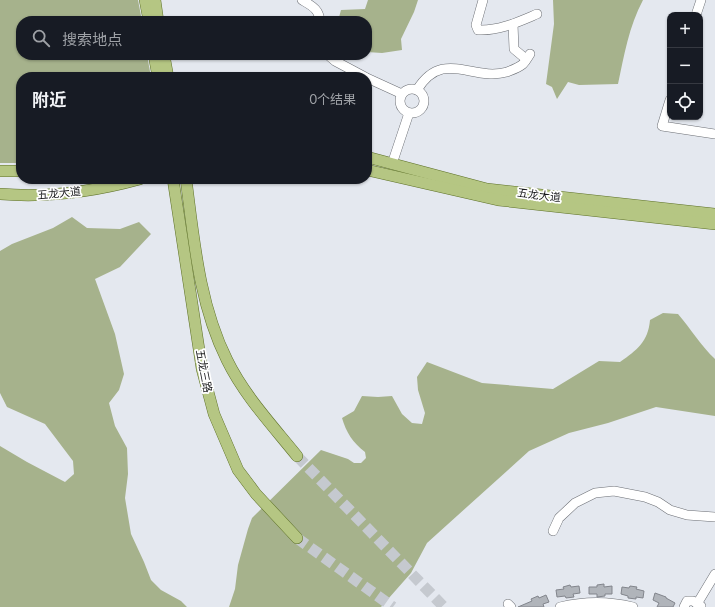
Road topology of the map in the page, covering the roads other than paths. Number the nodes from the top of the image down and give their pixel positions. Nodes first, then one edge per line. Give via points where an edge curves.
1 (146, 0) edge
2 (155, 0) edge
3 (302, 0) edge
4 (483, 0) edge
5 (701, 0) edge
6 (697, 12) edge
7 (536, 14) dead end
8 (148, 16) edge
9 (157, 16) edge
10 (319, 16) edge
11 (513, 24) junction
12 (155, 60) edge
13 (165, 60) edge
14 (334, 60) edge
15 (157, 72) edge
16 (167, 72) edge
17 (356, 72) edge
18 (372, 80) edge
19 (417, 90) junction
20 (402, 94) junction
21 (667, 110) edge
22 (409, 113) junction
23 (715, 134) edge
24 (372, 159) edge
25 (392, 164) junction
26 (16, 171) edge
27 (372, 171) edge
28 (0, 172) edge
29 (122, 184) edge
30 (174, 184) edge
31 (187, 184) edge
32 (0, 194) edge
33 (715, 214) edge
34 (715, 224) edge
35 (297, 456) tunnel mouth
36 (715, 517) edge
37 (553, 531) dead end
38 (297, 538) tunnel mouth
39 (715, 574) edge
40 (700, 605) edge
41 (572, 606) edge
42 (560, 607) edge
43 (633, 607) edge
44 (684, 607) edge

1 - 8 main road
2 - 9 main road
3 - 10 lane via 316,8
4 - 11 lane via 476,25 478,30 486,31
5 - 6 lane
7 - 11 lane
11 - 19 lane via 514,49 528,56 523,64 500,74 485,74 451,67 434,73 422,82
12 - 15 main road
13 - 16 main road
14 - 17 lane
18 - 20 lane
19 - 20 lane via 409,89
19 - 22 lane via 423,96 424,104 420,110
20 - 22 lane via 400,105
21 - 23 lane via 662,126
22 - 25 lane
24 - 25 main road, 五龙大道
25 - 33 main road, 五龙大道 via 487,189
26 - 28 main road
27 - 34 main road, 五龙大道 via 498,200
29 - 32 main road, 五龙大道 via 72,194
30 - 38 main road, 五龙三路 via 202,369 214,414 238,470 256,494
31 - 35 main road, 五龙三路 via 199,272 211,323 227,360 246,392
36 - 37 lane via 687,516 645,497 614,491 595,493 575,503 559,518
39 - 40 lane
40 - 44 lane via 688,601
41 - 42 lane
41 - 43 lane via 591,602

